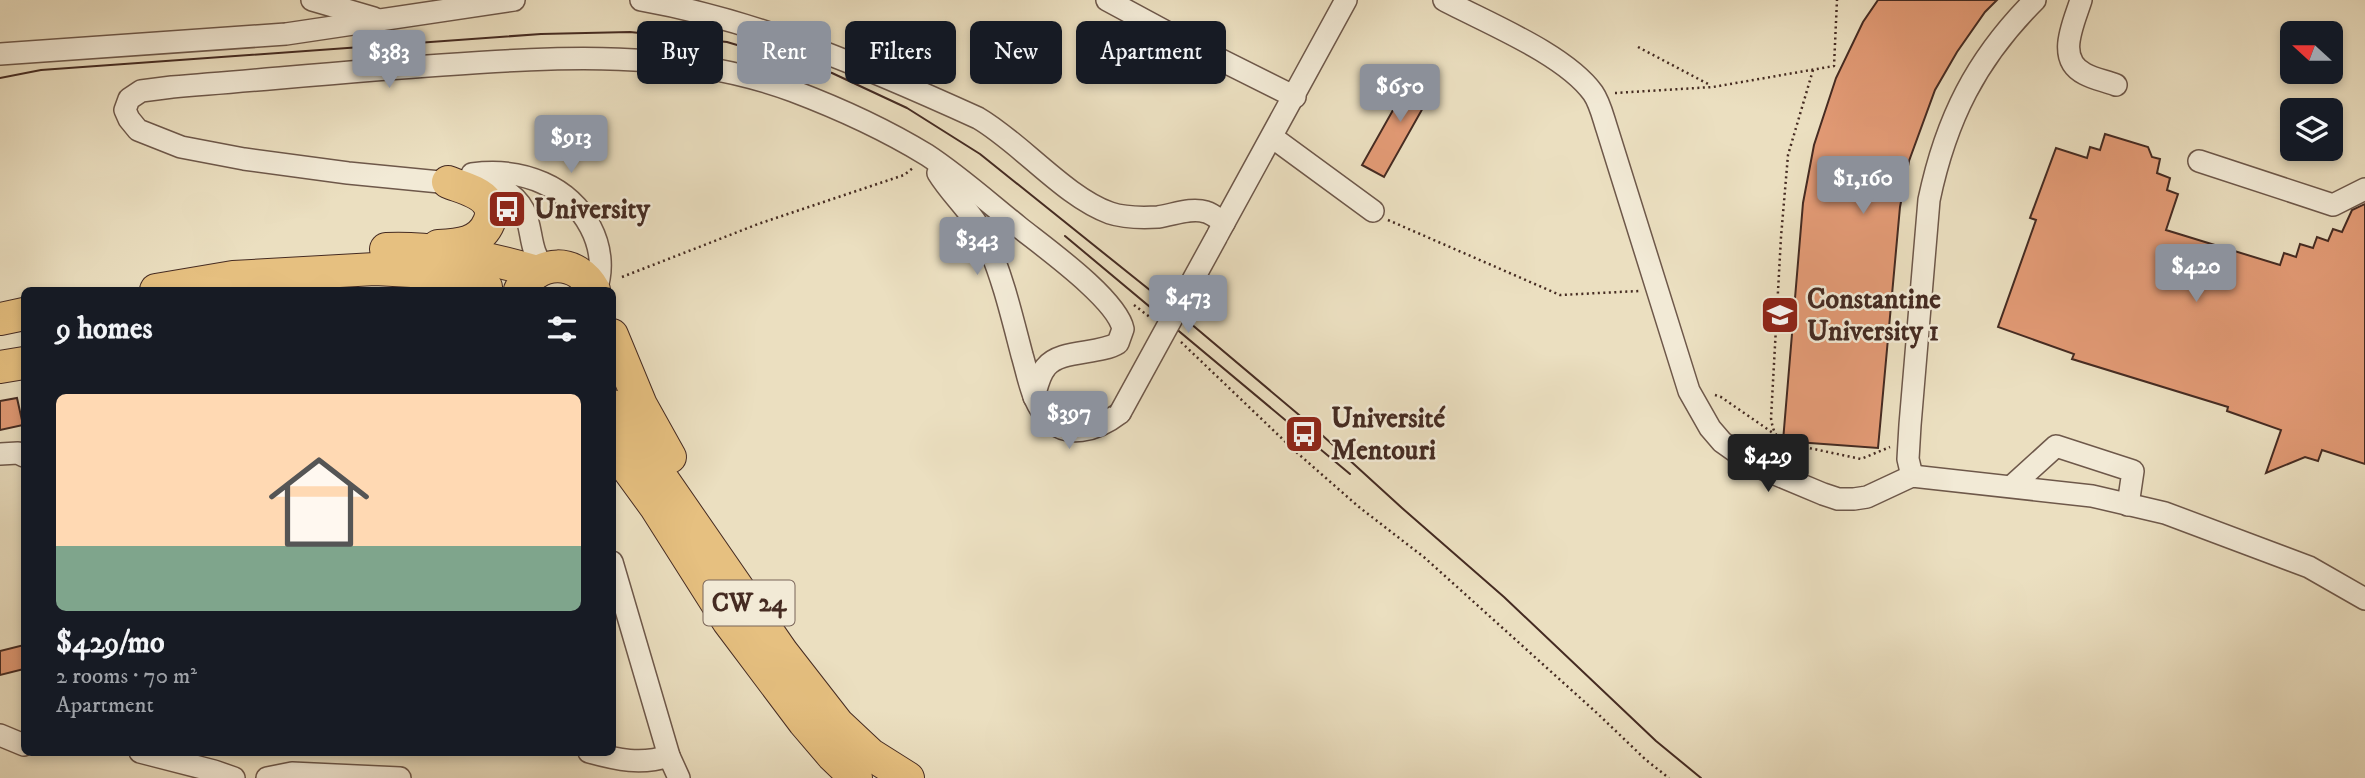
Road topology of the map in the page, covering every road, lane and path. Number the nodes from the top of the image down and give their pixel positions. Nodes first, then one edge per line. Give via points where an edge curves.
1 (312, 0) edge
2 (514, 0) edge
3 (641, 0) edge
4 (1107, 0) edge
5 (1346, 0) edge
6 (1445, 0) edge
7 (1837, 0) edge
8 (2035, 0) edge
9 (2081, 0) edge
10 (383, 21) junction
11 (1638, 47) dead end
12 (0, 54) edge
13 (1813, 70) junction
14 (2116, 85) dead end
15 (1713, 87) junction
16 (1594, 94) junction
17 (1295, 97) junction
18 (1272, 137) junction
19 (927, 156) junction
20 (2199, 161) dead end
21 (447, 183) junction
22 (2365, 189) edge
23 (507, 195) junction
24 (1373, 211) joint
25 (1221, 230) junction
26 (397, 249) junction
27 (622, 276) dead end
28 (233, 277) junction
29 (534, 277) edge
30 (174, 287) edge
31 (486, 287) dead end
32 (592, 287) edge
33 (596, 287) edge
34 (1656, 290) junction
35 (1131, 303) dead end
36 (21, 314) edge
37 (0, 318) edge
38 (1152, 319) dead end
39 (1173, 335) dead end
40 (616, 345) edge
41 (21, 364) edge
42 (0, 367) edge
43 (1688, 387) junction
44 (1034, 397) junction
45 (616, 411) edge
46 (1773, 433) junction
47 (1909, 439) junction
48 (616, 452) edge
49 (0, 454) edge
50 (21, 454) edge
51 (1912, 476) junction
52 (2012, 486) junction
53 (2128, 505) junction
54 (616, 576) edge
55 (2365, 599) edge
56 (838, 724) junction
57 (0, 735) edge
58 (21, 744) edge
59 (156, 756) edge
60 (608, 756) edge
61 (669, 756) junction
62 (234, 778) edge
63 (267, 778) edge
64 (400, 778) edge
65 (679, 778) edge
66 (856, 778) edge
67 (908, 778) edge
68 (1668, 778) edge

1 - 10 street
2 - 10 street
3 - 25 street via 791,39 978,118 1108,212 1129,218 1205,211
4 - 17 street
5 - 17 street
6 - 16 street via 1565,65
7 - 13 path via 1834,66
8 - 47 street via 1987,54 1966,90 1940,153 1929,200
9 - 14 street via 2068,54 2073,66 2084,74
10 - 12 street via 286,34
11 - 15 path
13 - 15 path
13 - 46 path via 1788,155
15 - 16 path
16 - 34 street
17 - 18 street
18 - 24 street
18 - 25 street
19 - 21 street via 791,90 696,67 617,59 501,61 172,87 141,91 129,99 125,110 138,130 181,147
19 - 27 path via 904,175
19 - 44 street via 987,241
19 - 44 street via 1079,276 1120,318 1123,329 1118,343 1052,361 1044,369
20 - 22 street via 2333,205
21 - 23 street via 479,173
21 - 23 highway via 477,194 491,208
23 - 26 highway via 481,235 471,242
23 - 29 street via 529,222 537,261
23 - 33 street via 541,182 580,212 601,256
24 - 34 path via 1560,295
25 - 44 street, bridge via 1120,413 1090,430 1070,430 1045,416
26 - 28 highway via 351,250 271,262
26 - 29 highway via 490,260
28 - 30 highway
28 - 31 highway via 375,269 412,271
29 - 32 highway via 557,266 569,268
34 - 43 street
35 - 38 path
36 - 37 highway
39 - 68 path via 1295,452 1425,558
40 - 56 highway, CW 24 via 641,405 672,460 807,659
41 - 42 highway
43 - 46 path via 1721,397
43 - 51 street via 1722,442 1756,466 1808,489 1854,499
45 - 56 highway, CW 24 via 782,652
46 - 47 path via 1783,442 1861,459
47 - 51 street
48 - 66 highway, CW 24 via 728,621 804,722
49 - 50 street
51 - 52 street
52 - 53 street
52 - 53 street via 2056,446 2133,471
53 - 55 street via 2165,513 2309,567
54 - 61 street
56 - 67 highway, CW 24 via 870,754
57 - 58 street
59 - 62 street
60 - 61 street via 636,762
61 - 65 street
63 - 64 street via 292,773

